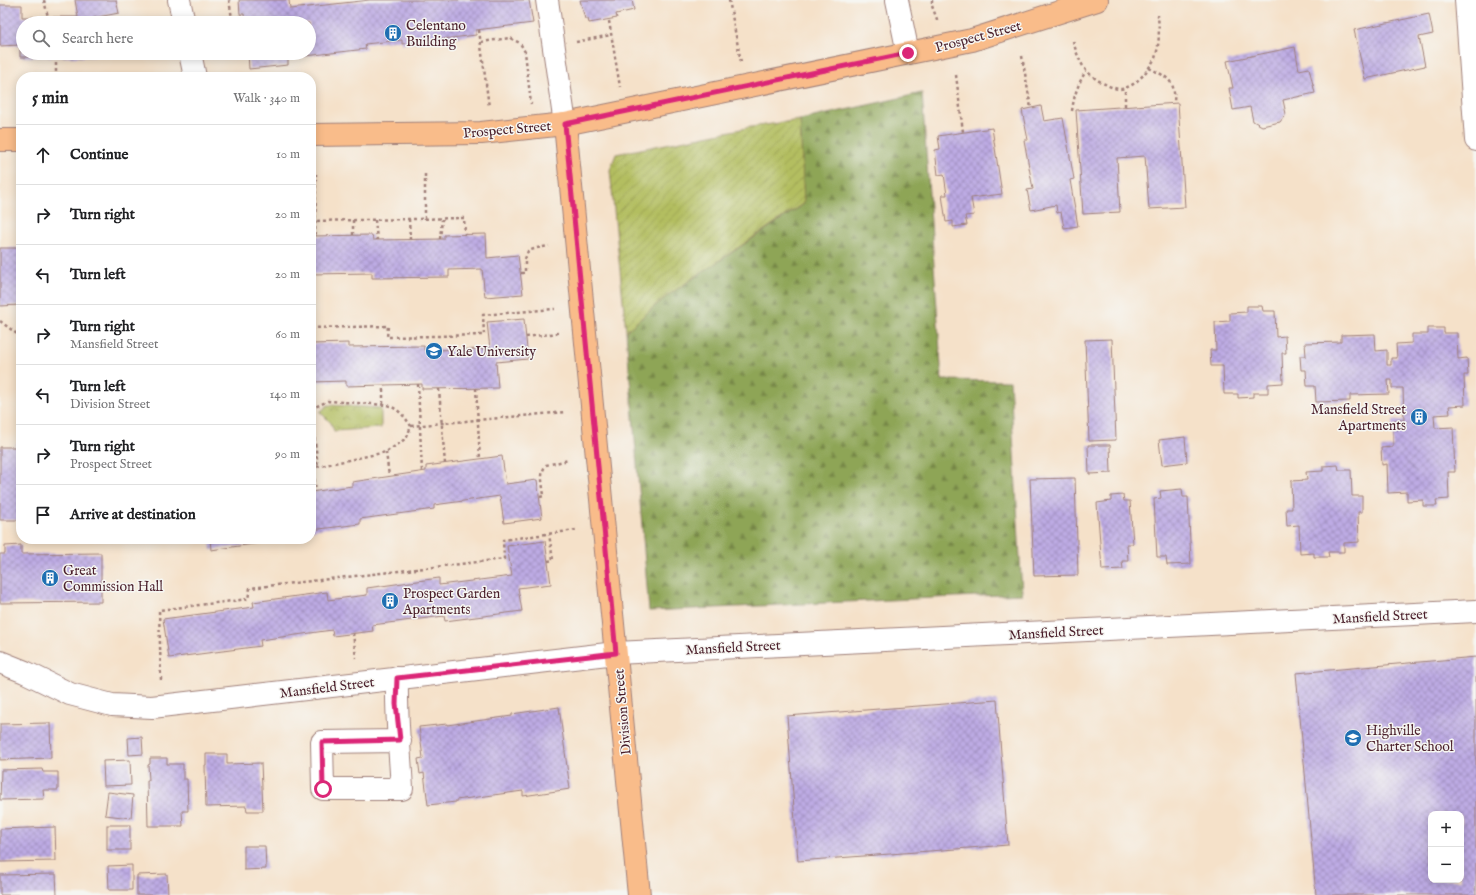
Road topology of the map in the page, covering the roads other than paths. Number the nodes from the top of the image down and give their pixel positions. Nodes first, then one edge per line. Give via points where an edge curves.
1 (179, 0) edge
2 (547, 0) edge
3 (897, 0) edge
4 (1097, 0) edge
5 (1466, 0) edge
6 (182, 16) edge
7 (908, 53) junction
8 (191, 60) edge
9 (194, 72) edge
10 (565, 124) junction
11 (316, 135) edge
12 (0, 140) edge
13 (16, 140) edge
14 (1476, 140) edge
15 (1476, 611) edge
16 (616, 653) junction
17 (0, 662) edge
18 (397, 678) junction
19 (400, 740) dead end
20 (639, 895) edge

1 - 6 street
2 - 10 street
3 - 7 street
4 - 7 main road, Prospect Street via 972,40
5 - 14 street
7 - 10 main road, Prospect Street
8 - 9 street
10 - 11 main road, Prospect Street via 481,132
10 - 16 main road, Division Street
12 - 13 main road
15 - 16 street, Mansfield Street
16 - 18 street, Mansfield Street
16 - 20 main road, Division Street
17 - 18 street, Mansfield Street via 70,694 119,706 152,707
18 - 19 street via 396,704

